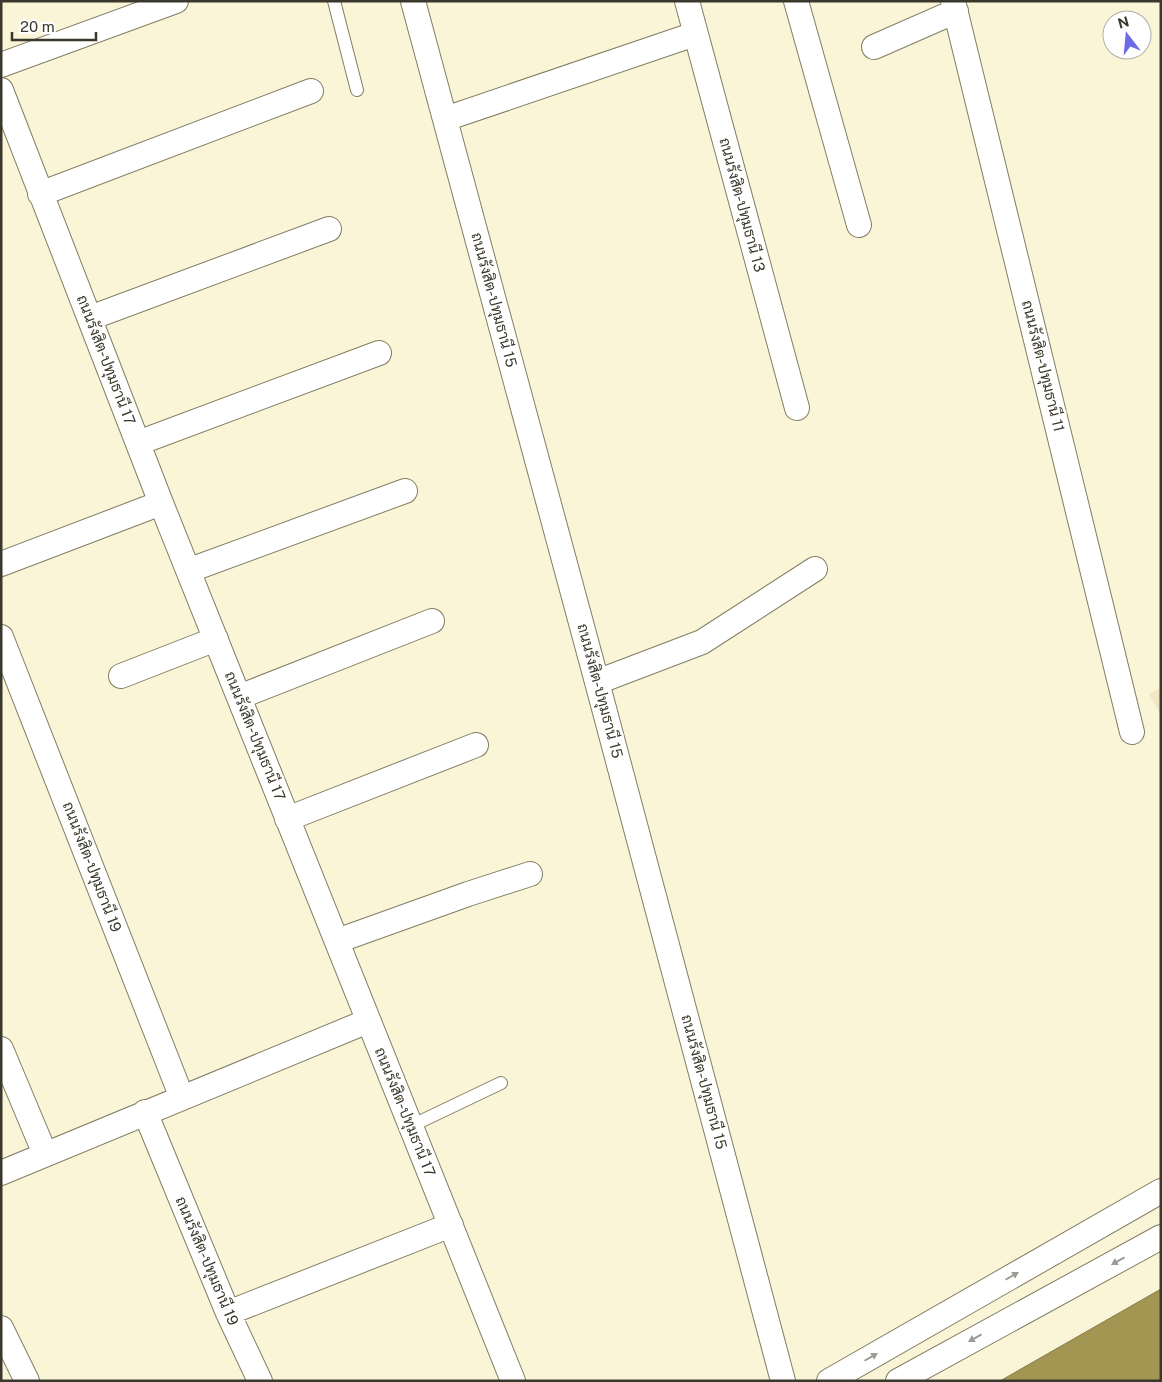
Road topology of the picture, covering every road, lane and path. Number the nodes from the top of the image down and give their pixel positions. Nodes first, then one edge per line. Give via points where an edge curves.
1 (176, 1) edge
2 (334, 1) edge
3 (413, 1) edge
4 (687, 1) edge
5 (796, 1) edge
6 (954, 6) edge
7 (695, 34) junction
8 (874, 47) dead end
9 (1, 65) edge
10 (1, 90) edge
11 (357, 90) dead end
12 (311, 91) dead end
13 (445, 119) junction
14 (40, 194) junction
15 (859, 225) dead end
16 (329, 229) dead end
17 (90, 318) junction
18 (380, 353) dead end
19 (797, 408) dead end
20 (138, 443) junction
21 (405, 492) dead end
22 (161, 503) junction
23 (1, 564) edge
24 (815, 569) dead end
25 (190, 570) junction
26 (432, 621) dead end
27 (1, 637) edge
28 (216, 638) junction
29 (122, 676) dead end
30 (598, 682) junction
31 (238, 697) junction
32 (1132, 732) dead end
33 (476, 745) dead end
34 (288, 819) junction
35 (530, 874) dead end
36 (337, 941) junction
37 (368, 1021) junction
38 (1, 1049) edge
39 (501, 1083) dead end
40 (182, 1098) junction
41 (145, 1112) junction
42 (411, 1126) junction
43 (45, 1154) junction
44 (1, 1173) edge
45 (1161, 1191) edge
46 (451, 1225) junction
47 (1161, 1237) edge
48 (228, 1312) junction
49 (1, 1328) edge
50 (27, 1381) edge
51 (260, 1381) edge
52 (513, 1381) edge
53 (783, 1381) edge
54 (829, 1381) edge
55 (898, 1381) edge

1 - 9 street
2 - 11 lane
3 - 13 street, ถนนรังสิต-ปทุมธานี 15
4 - 7 street, ถนนรังสิต-ปทุมธานี 13
5 - 15 street
6 - 8 street
6 - 32 street, ถนนรังสิต-ปทุมธานี 11
7 - 13 street
7 - 19 street, ถนนรังสิต-ปทุมธานี 13
10 - 14 street, ถนนรังสิต-ปทุมธานี 17
12 - 14 street
13 - 30 street, ถนนรังสิต-ปทุมธานี 15
14 - 17 street, ถนนรังสิต-ปทุมธานี 17
16 - 17 street
17 - 20 street, ถนนรังสิต-ปทุมธานี 17
18 - 20 street
20 - 22 street, ถนนรังสิต-ปทุมธานี 17
21 - 25 street
22 - 23 street
22 - 25 street, ถนนรังสิต-ปทุมธานี 17
24 - 30 street via 702,642
25 - 28 street, ถนนรังสิต-ปทุมธานี 17
26 - 31 street
27 - 40 street, ถนนรังสิต-ปทุมธานี 19
28 - 29 street
28 - 31 street, ถนนรังสิต-ปทุมธานี 17
30 - 53 street, ถนนรังสิต-ปทุมธานี 15
31 - 34 street, ถนนรังสิต-ปทุมธานี 17
33 - 34 street
34 - 36 street, ถนนรังสิต-ปทุมธานี 17
35 - 36 street
36 - 37 street, ถนนรังสิต-ปทุมธานี 17
37 - 40 street
37 - 42 street, ถนนรังสิต-ปทุมธานี 17
38 - 43 street
39 - 42 lane
40 - 41 street
41 - 43 street
41 - 48 street, ถนนรังสิต-ปทุมธานี 19
42 - 46 street, ถนนรังสิต-ปทุมธานี 17
43 - 44 street
54 -> 45 street
46 - 48 street
46 - 52 street, ถนนรังสิต-ปทุมธานี 17
47 -> 55 street
48 - 51 street, ถนนรังสิต-ปทุมธานี 19
49 - 50 street

